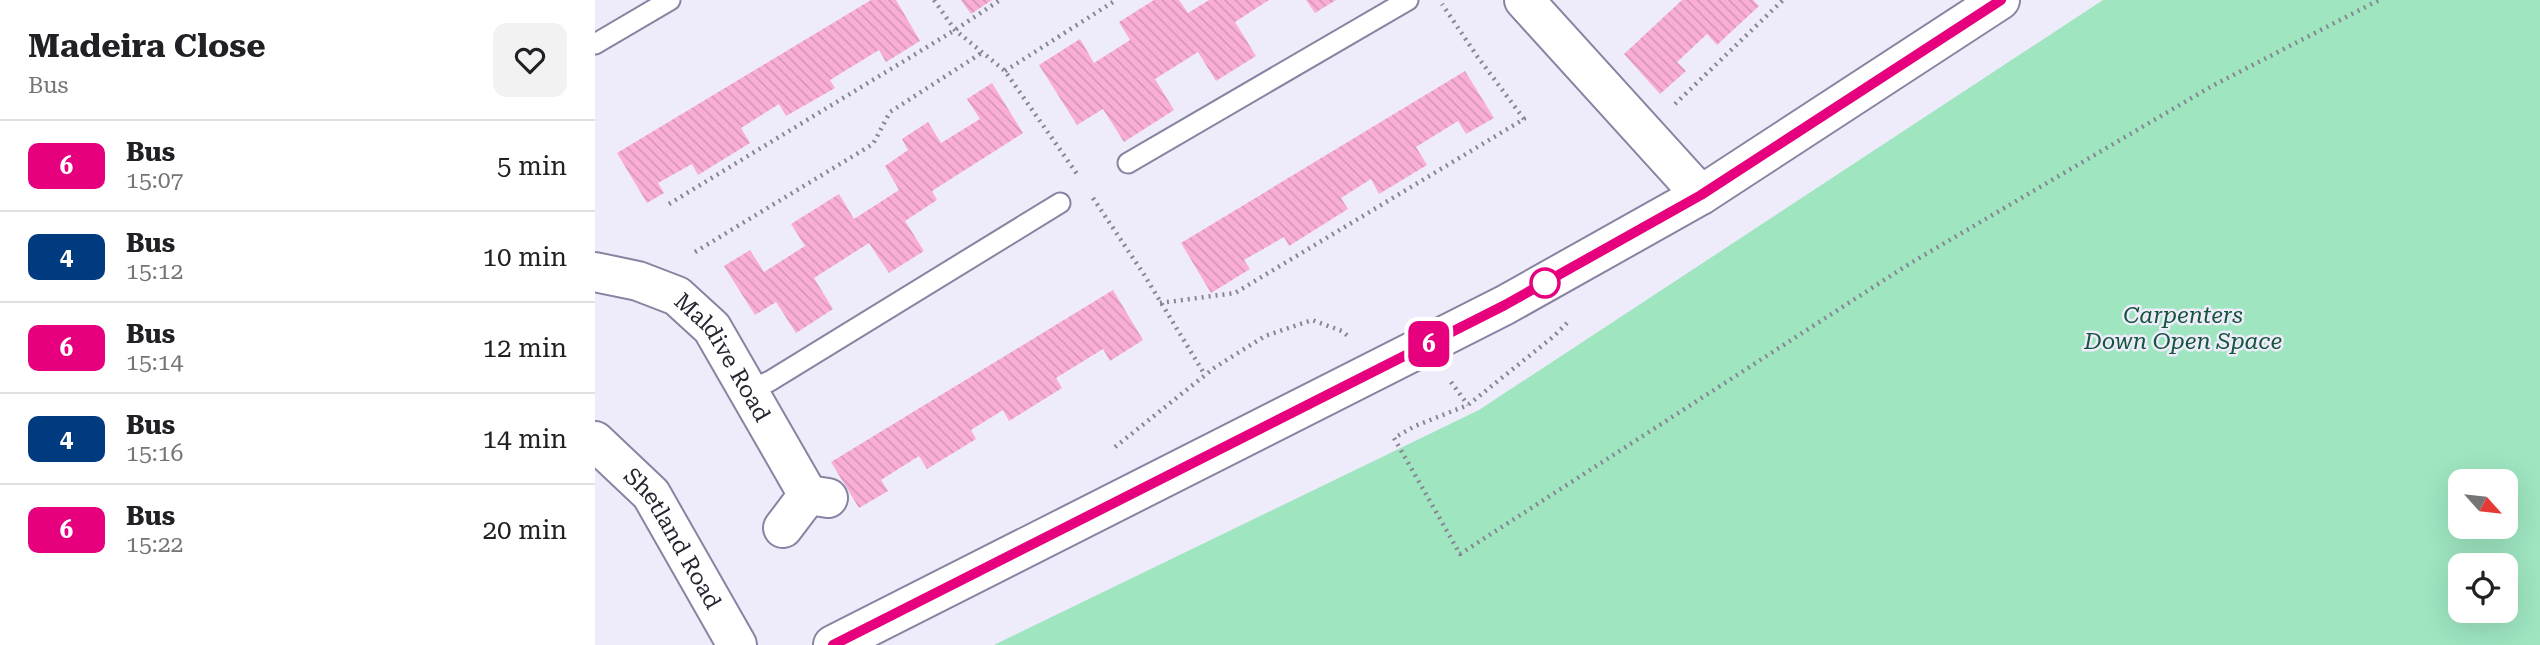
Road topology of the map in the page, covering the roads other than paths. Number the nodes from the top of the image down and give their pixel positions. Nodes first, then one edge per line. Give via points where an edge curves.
1 (670, 0) edge
2 (1408, 0) edge
3 (1524, 0) edge
4 (2000, 0) edge
5 (595, 44) edge
6 (1128, 163) dead end
7 (1701, 195) junction
8 (1060, 203) dead end
9 (595, 272) edge
10 (748, 391) junction
11 (595, 441) edge
12 (783, 528) dead end
13 (737, 645) edge
14 (833, 645) edge

1 - 5 lane
2 - 6 lane
3 - 7 street
4 - 7 street
7 - 14 street via 1505,305
8 - 10 lane
9 - 10 street, Maldive Road via 677,296 712,328
10 - 12 street, Maldive Road via 818,496
11 - 13 street, Shetland Road via 651,494

